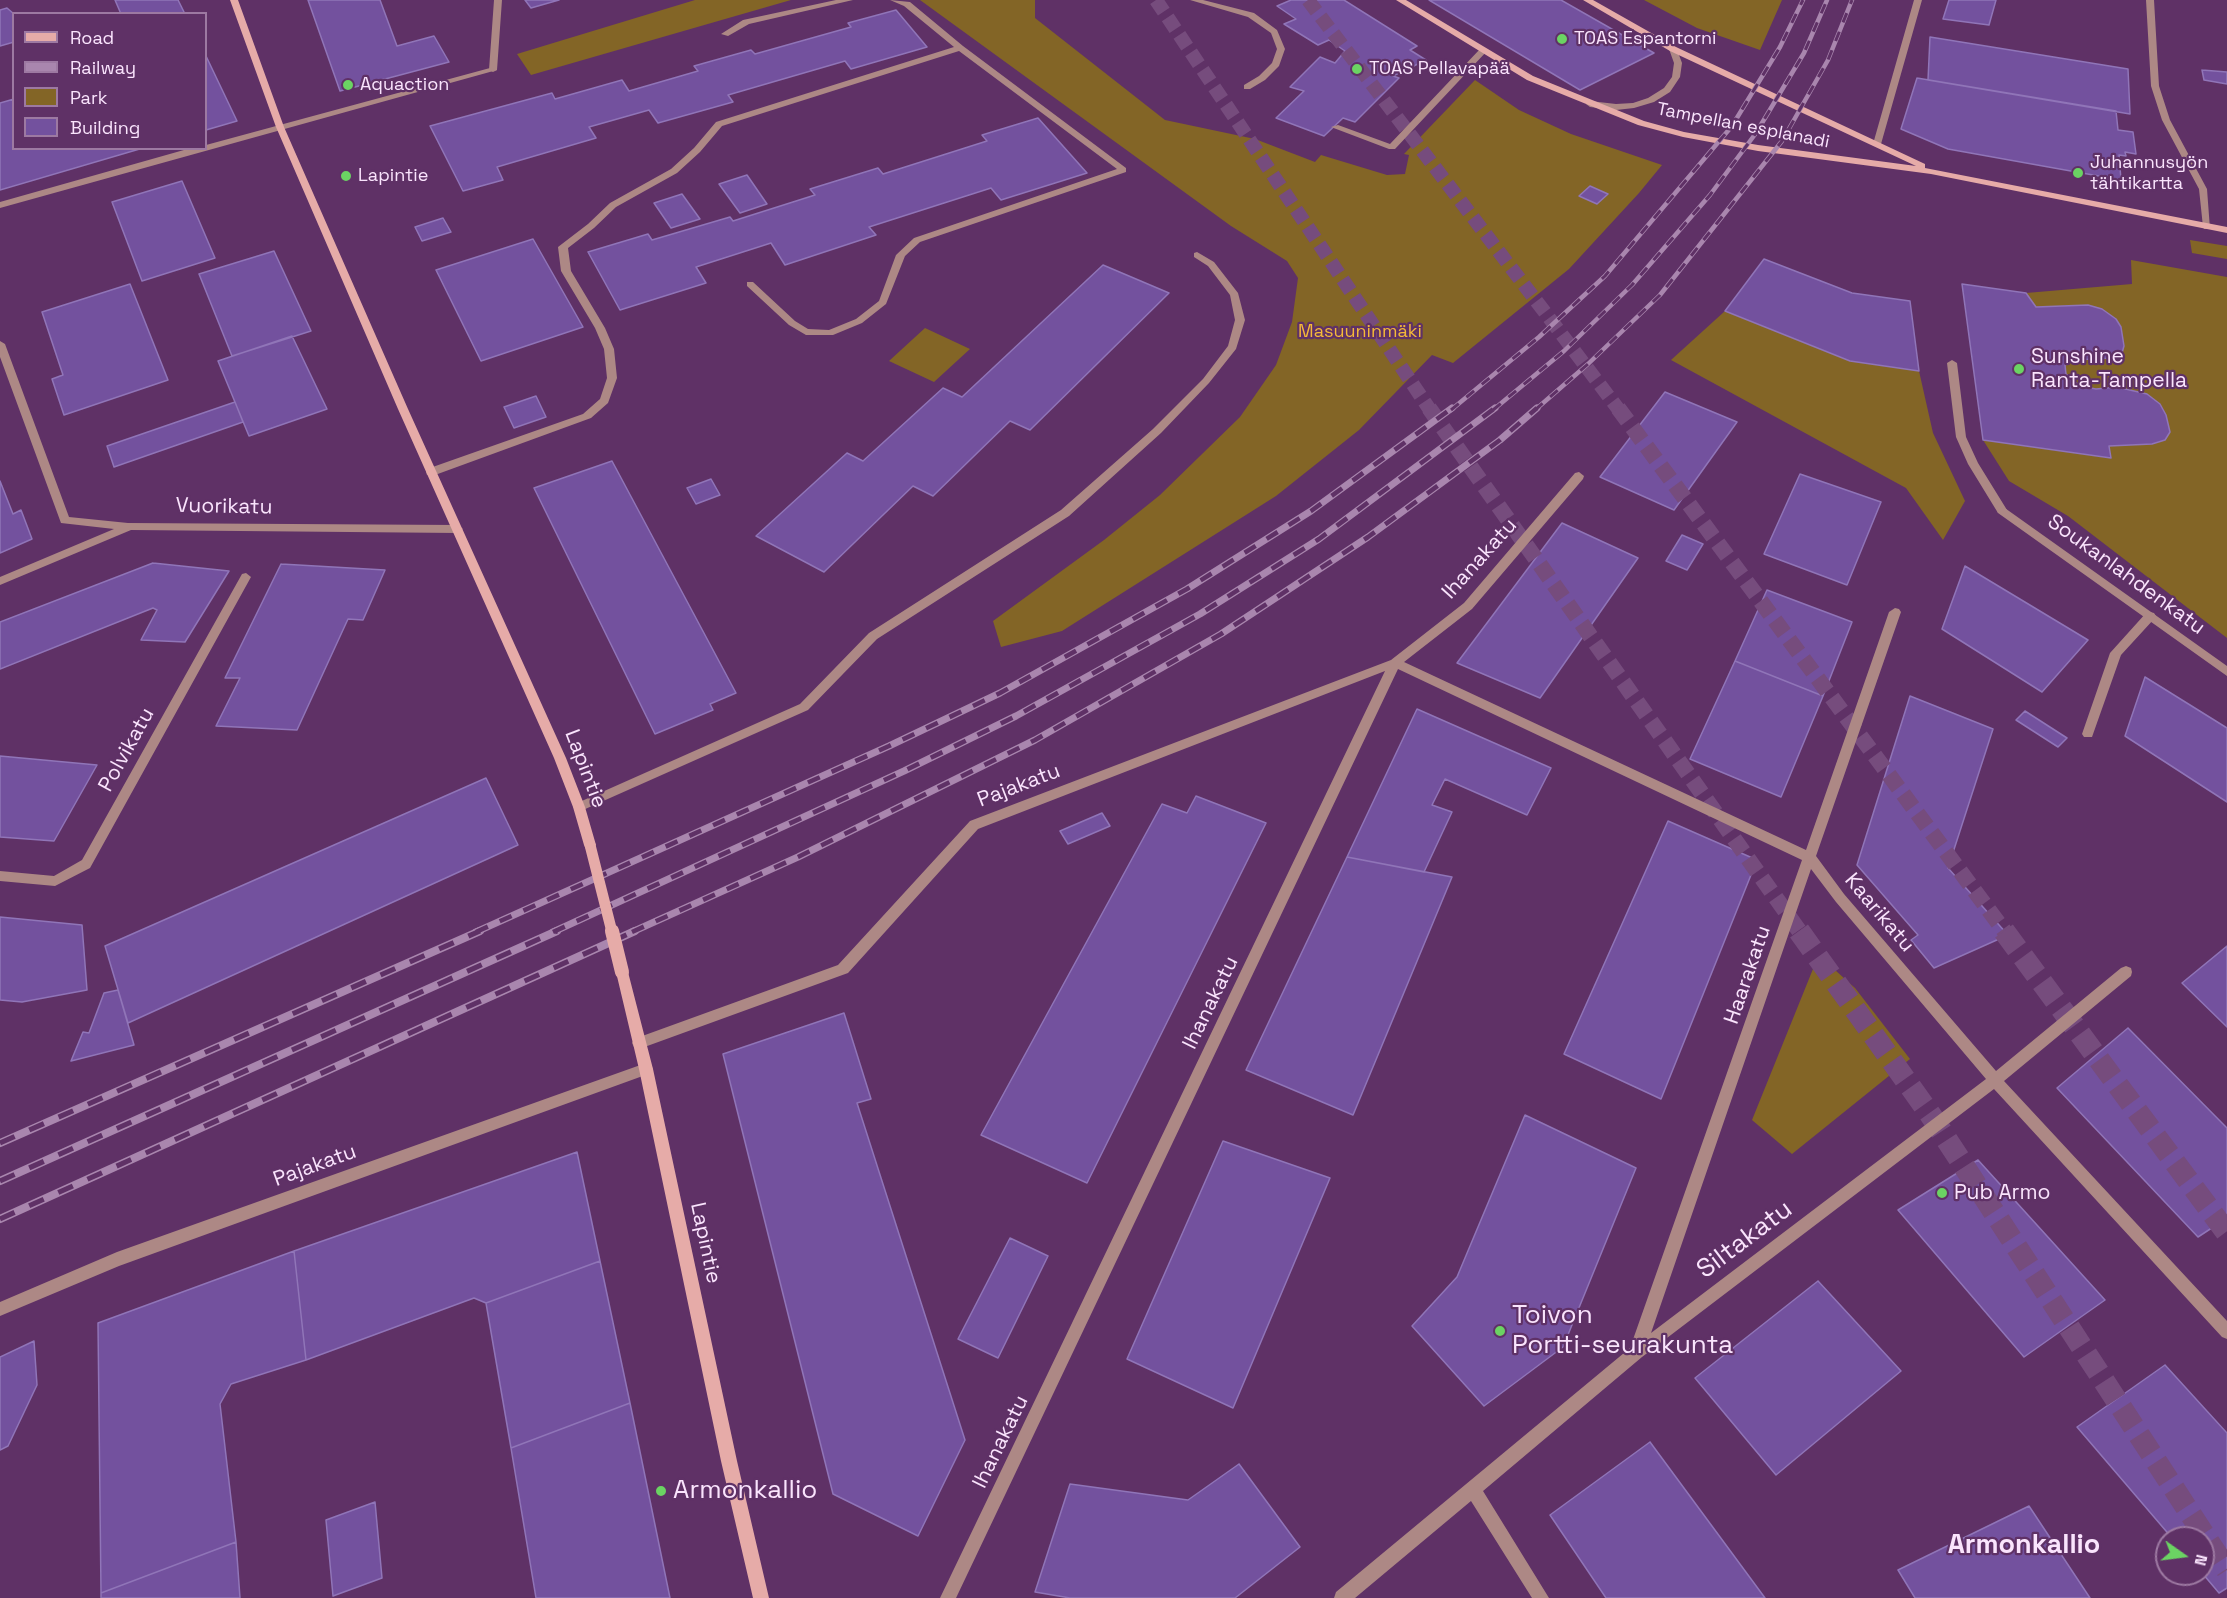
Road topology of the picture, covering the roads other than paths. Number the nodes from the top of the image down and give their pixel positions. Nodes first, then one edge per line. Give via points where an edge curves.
1 (234, 0) edge
2 (498, 0) edge
3 (849, 0) edge
4 (894, 0) edge
5 (1194, 0) edge
6 (1400, 0) edge
7 (1587, 0) edge
8 (1918, 0) edge
9 (2150, 0) edge
10 (725, 34) dead end
11 (960, 48) junction
12 (1673, 49) junction
13 (1484, 51) junction
14 (1247, 87) dead end
15 (1589, 104) junction
16 (280, 127) junction
17 (1335, 127) dead end
18 (1877, 144) junction
19 (207, 147) edge
20 (197, 150) edge
21 (1931, 171) junction
22 (0, 205) edge
23 (2207, 227) junction
24 (2227, 230) edge
25 (1197, 255) dead end
26 (750, 284) dead end
27 (0, 344) edge
28 (1952, 363) dead end
29 (431, 472) junction
30 (1579, 476) dead end
31 (130, 526) junction
32 (458, 529) junction
33 (246, 577) dead end
34 (0, 581) edge
35 (1895, 612) dead end
36 (2150, 616) junction
37 (1395, 663) junction
38 (2227, 672) edge
39 (2088, 734) dead end
40 (579, 807) junction
41 (1810, 858) junction
42 (0, 876) edge
43 (2126, 972) dead end
44 (639, 1043) junction
45 (646, 1069) junction
46 (1995, 1080) junction
47 (0, 1309) edge
48 (2227, 1332) edge
49 (1637, 1352) junction
50 (1473, 1490) junction
51 (761, 1598) edge
52 (948, 1598) edge
53 (1342, 1598) edge
54 (1541, 1598) edge

1 - 16 main road, Lapintie
2 - 16 street via 493,70
3 - 10 street via 746,22
4 - 11 street via 907,4
5 - 14 street via 1251,15 1274,32 1281,49 1276,64
6 - 13 main road, Tampellan esplanadi
7 - 12 main road, Tampellan esplanadi
8 - 18 street
9 - 23 street via 2156,86 2166,120 2203,189
11 - 26 street via 1123,170 917,240 901,255 883,302 859,321 830,333 806,332
11 - 29 street via 719,124 674,171 613,205 562,247 566,271 609,349 612,378 604,401 587,416
12 - 15 street via 1678,63 1676,77 1667,90 1634,105
12 - 18 main road, Tampellan esplanadi
13 - 15 main road, Tampellan esplanadi via 1530,78
13 - 17 street via 1392,147
15 - 21 main road, Tampellan esplanadi via 1683,134 1806,156
16 - 19 street
16 - 29 main road, Lapintie
18 - 21 main road, Tampellan esplanadi
20 - 22 street
21 - 23 main road, Tampellan esplanadi
23 - 24 main road, Tampellan esplanadi
25 - 40 street via 1211,264 1235,295 1240,320 1233,347 1158,431 1065,513 873,636 804,707
27 - 31 street via 65,520
28 - 36 street, Soukanlahdenkatu via 1960,437 2002,510
29 - 32 main road, Lapintie
30 - 37 street, Ihanakatu via 1468,606
31 - 32 street, Vuorikatu
31 - 34 street, Vuorikatu
32 - 40 main road, Lapintie
33 - 42 street, Polvikatu via 86,864 55,881
35 - 41 street, Haarakatu
36 - 38 street, Soukanlahdenkatu
36 - 39 street via 2116,652
37 - 41 street, Kaarikatu
37 - 44 street, Pajakatu via 974,825 843,969
37 - 52 street, Ihanakatu
40 - 44 main road, Lapintie, bridge
41 - 46 street, Kaarikatu
41 - 49 street, Haarakatu
43 - 46 street, Siltakatu
44 - 45 main road, Lapintie
45 - 47 street, Pajakatu via 117,1259
45 - 51 main road, Lapintie
46 - 48 street, Kaarikatu
46 - 49 street, Siltakatu
49 - 50 street, Siltakatu
50 - 53 street, Siltakatu
50 - 54 street

